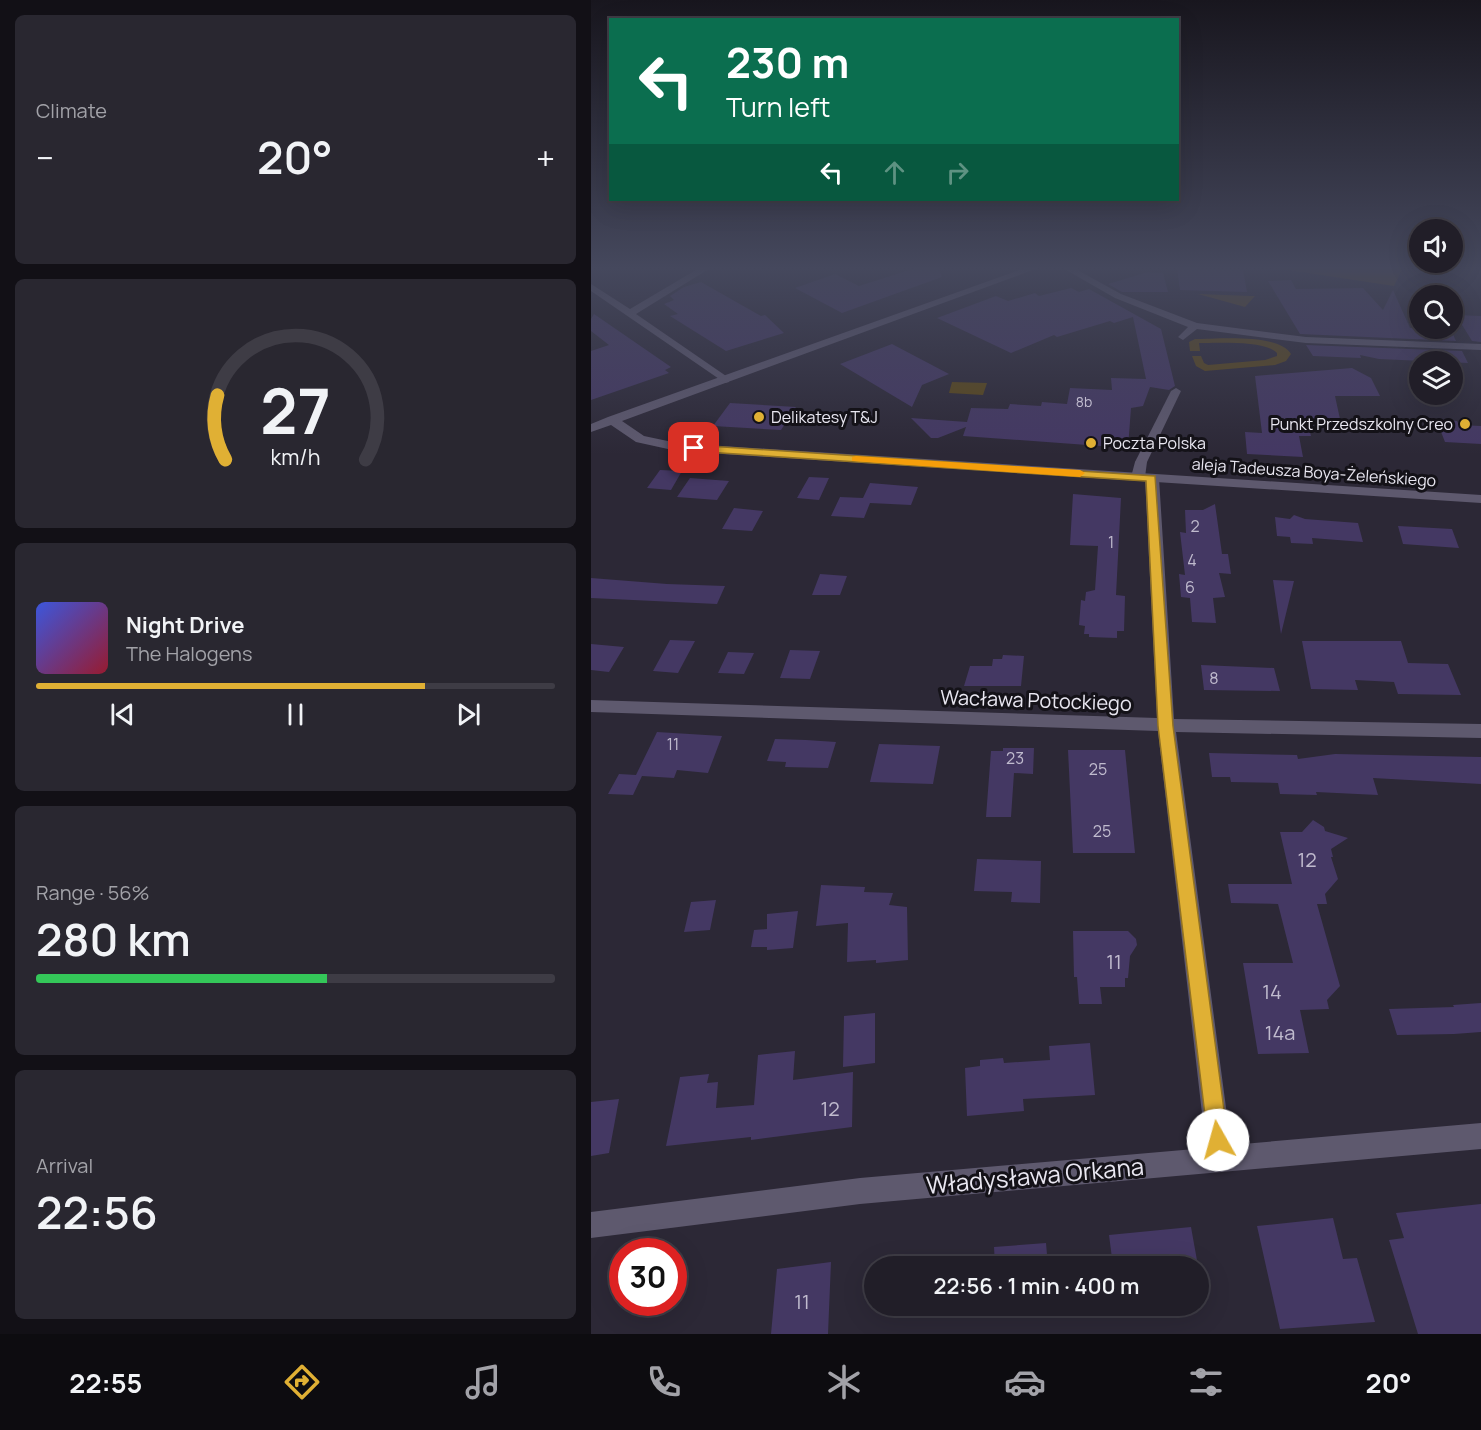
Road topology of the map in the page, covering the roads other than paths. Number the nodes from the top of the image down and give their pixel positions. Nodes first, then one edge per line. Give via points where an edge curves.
1 (654, 329) edge
2 (865, 329) edge
3 (1192, 329) edge
4 (1219, 329) edge
5 (1183, 338) dead end
6 (1481, 347) edge
7 (725, 380) junction
8 (1176, 391) dead end
9 (612, 420) junction
10 (591, 428) edge
11 (1144, 472) junction
12 (1481, 499) edge
13 (591, 706) edge
14 (1165, 726) junction
15 (1481, 730) edge
16 (1481, 1136) edge
17 (1220, 1158) junction
18 (591, 1225) edge

1 - 7 street
2 - 7 street
3 - 5 street
4 - 6 street via 1289,339
7 - 9 street
8 - 11 street
9 - 10 street
9 - 11 street, aleja Tadeusza Boya-Żeleńskiego via 640,439 677,447
11 - 12 street, aleja Tadeusza Boya-Żeleńskiego
11 - 14 street
13 - 14 street, Wacława Potockiego via 819,717
14 - 15 street, Wacława Potockiego
14 - 17 street
16 - 17 street, Władysława Orkana
17 - 18 street, Władysława Orkana via 860,1191

